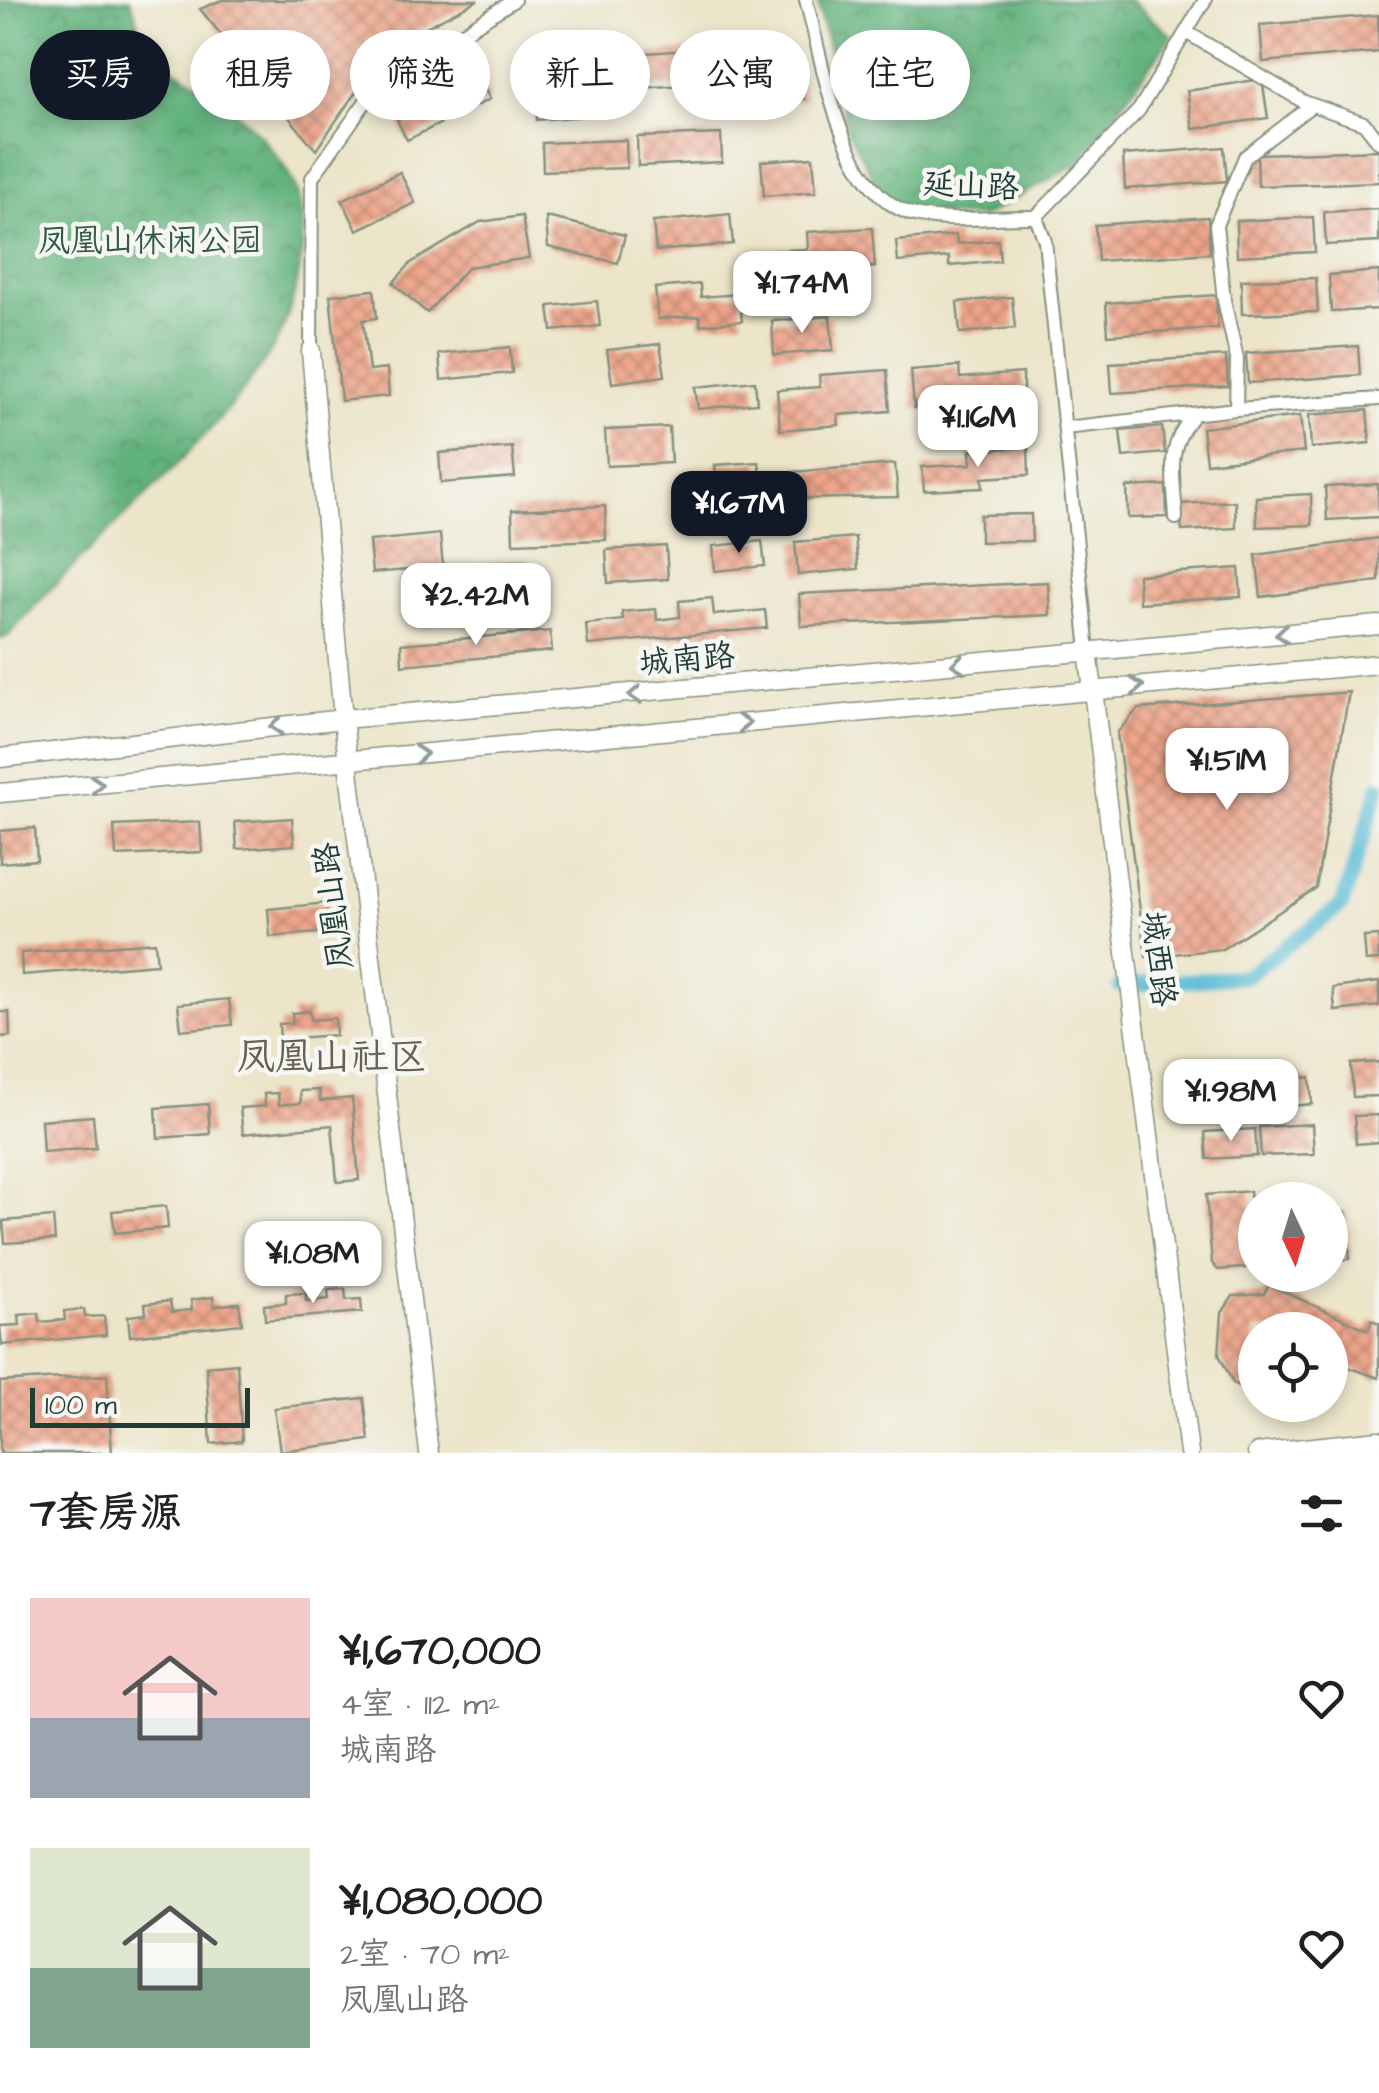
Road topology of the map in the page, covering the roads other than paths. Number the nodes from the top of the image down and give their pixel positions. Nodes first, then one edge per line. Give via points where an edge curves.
1 (514, 0) edge
2 (806, 0) edge
3 (1205, 0) edge
4 (1186, 32) junction
5 (1312, 105) junction
6 (1379, 142) edge
7 (1036, 217) junction
8 (312, 351) joint
9 (1379, 399) edge
10 (1236, 409) junction
11 (1194, 414) junction
12 (1065, 428) junction
13 (1176, 518) dead end
14 (1379, 625) edge
15 (1088, 651) junction
16 (1379, 664) edge
17 (1094, 690) junction
18 (343, 719) junction
19 (0, 758) edge
20 (348, 760) junction
21 (0, 793) edge
22 (1379, 1440) edge
23 (428, 1453) edge
24 (1189, 1453) edge
25 (1258, 1453) edge

1 - 8 street via 373,92 312,178
2 - 7 street, 延山路 via 849,156 868,187 917,216
3 - 4 street
4 - 5 street
4 - 7 street via 1139,110
5 - 6 street via 1364,123
5 - 10 street via 1245,156 1216,225 1237,359
7 - 12 street via 1045,241
8 - 18 main road, 凤凰山路
9 - 10 street
10 - 11 street
11 - 12 street
11 - 13 street via 1176,436 1172,456
12 - 15 street
14 -> 15 main road, 城南路
15 - 17 main road, 城西路
15 -> 18 main road, 城南路
17 -> 16 main road, 城南路
20 -> 17 main road, 城南路
17 - 24 main road, 城西路
18 -> 19 main road, 城南路
18 - 20 main road, 凤凰山路
21 -> 20 main road, 城南路
20 - 23 main road, 凤凰山路
22 - 25 main road

